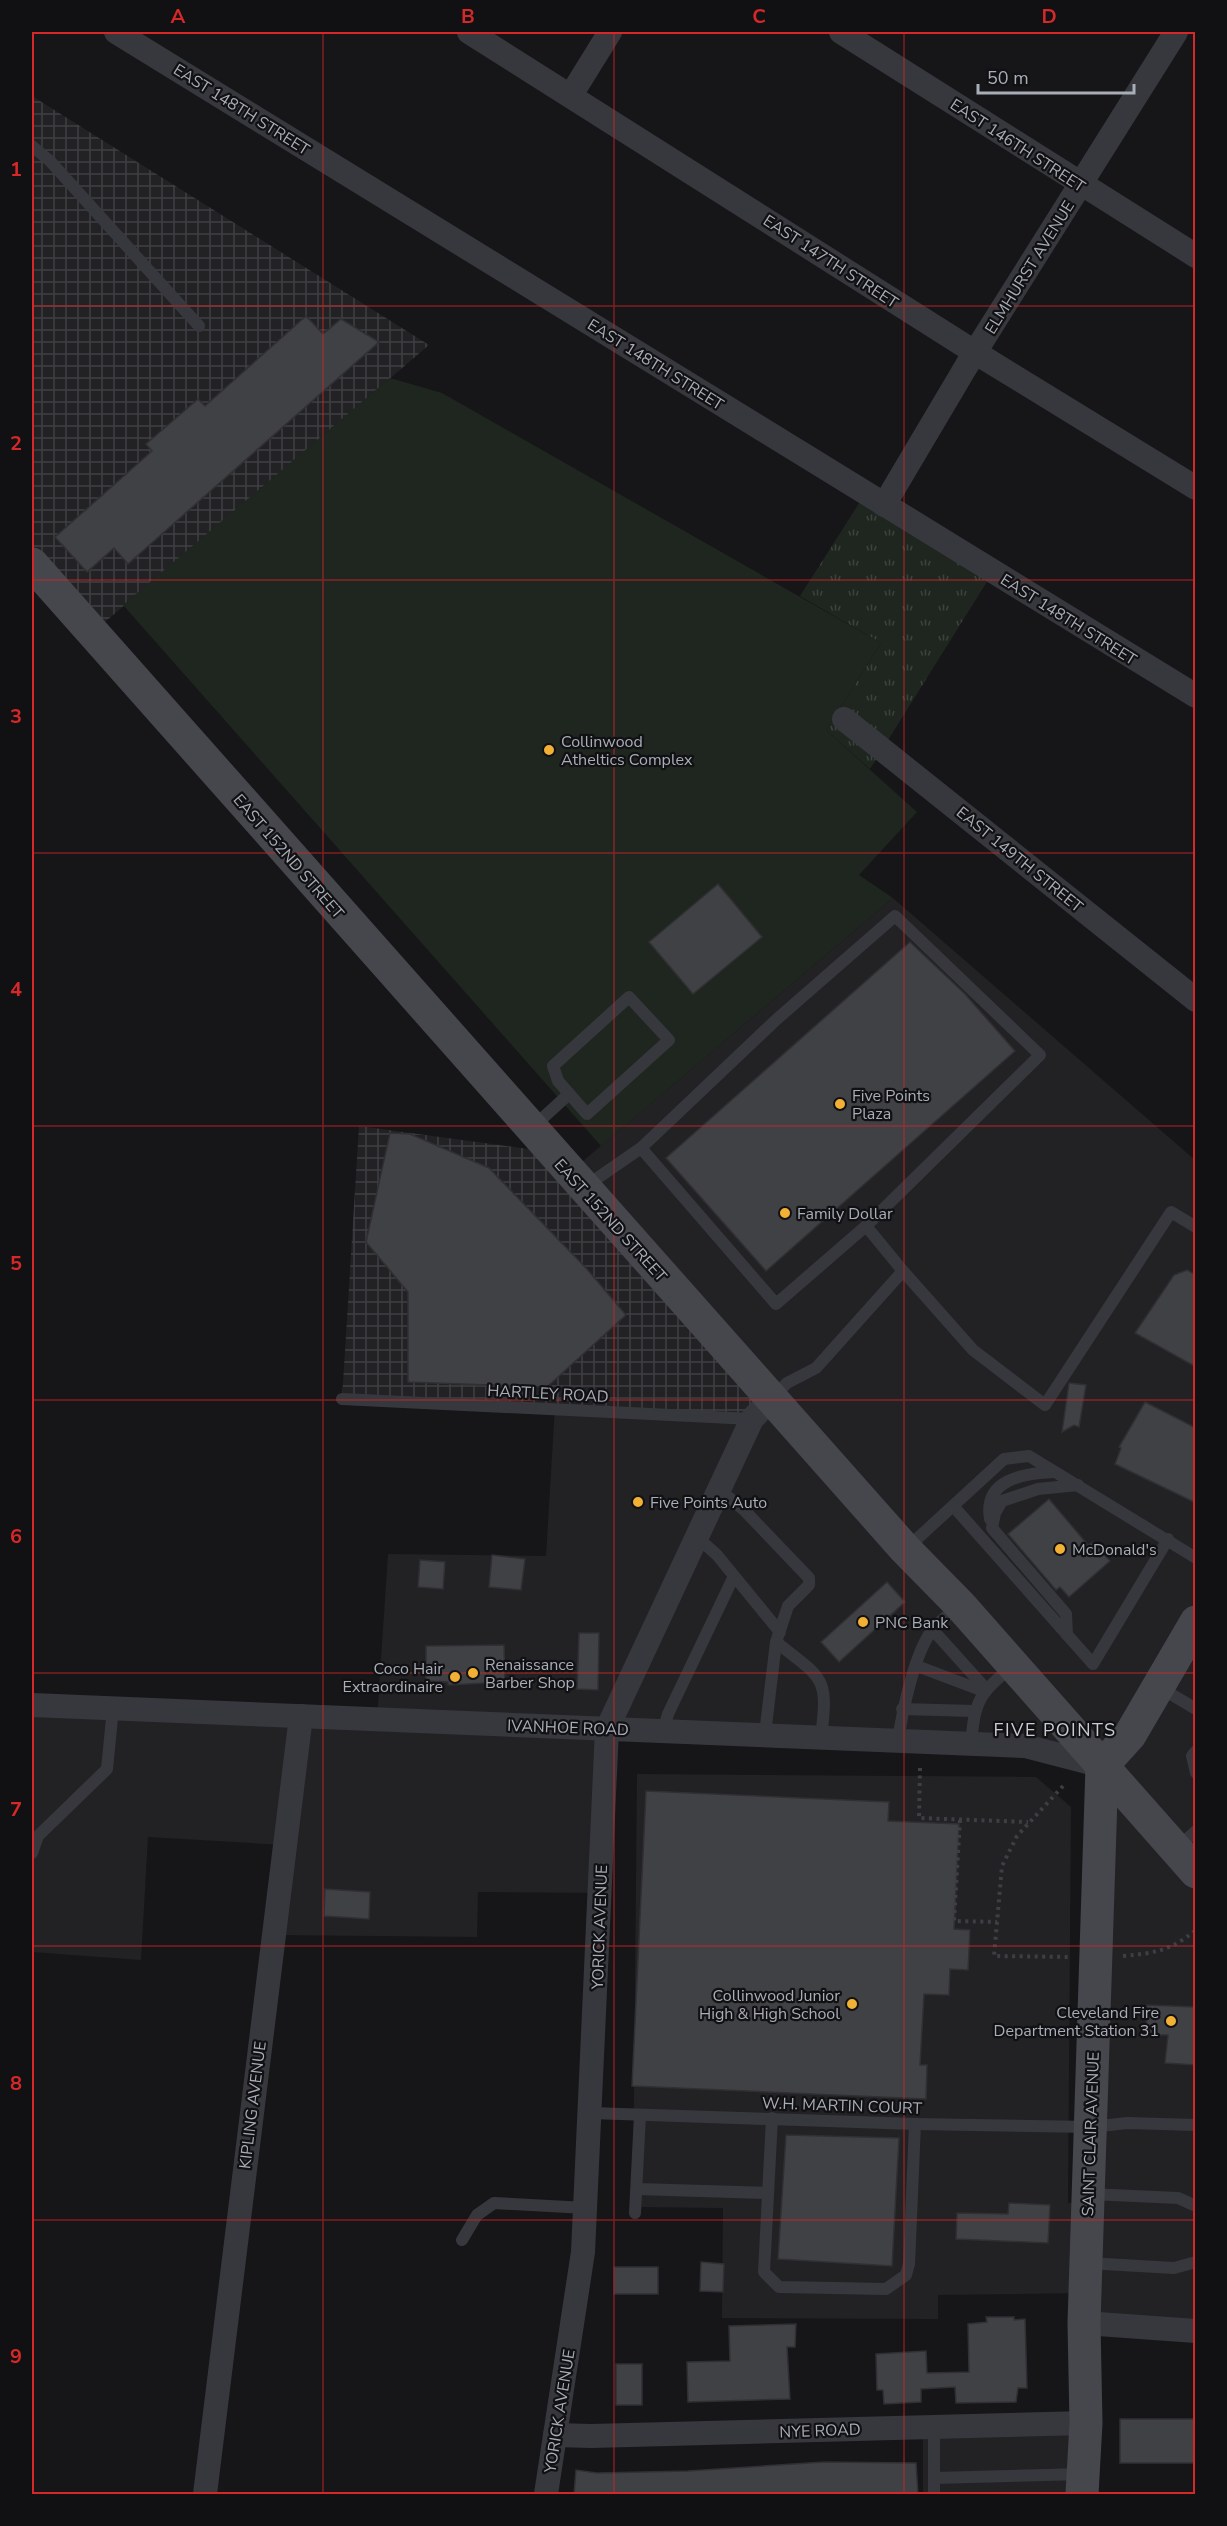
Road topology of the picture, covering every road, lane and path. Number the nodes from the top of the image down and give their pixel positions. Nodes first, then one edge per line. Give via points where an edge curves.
1 (116, 32) edge
2 (469, 32) edge
3 (609, 32) edge
4 (841, 32) edge
5 (1176, 32) edge
6 (571, 95) junction
7 (32, 146) edge
8 (1080, 184) junction
9 (1196, 256) edge
10 (199, 326) dead end
11 (976, 353) junction
12 (1196, 488) edge
13 (884, 505) junction
14 (32, 564) edge
15 (1196, 696) edge
16 (844, 718) dead end
17 (1196, 1000) edge
18 (569, 1094) junction
19 (530, 1129) junction
20 (641, 1148) junction
21 (583, 1188) junction
22 (866, 1226) junction
23 (1196, 1227) edge
24 (903, 1271) junction
25 (342, 1399) dead end
26 (762, 1408) junction
27 (1056, 1472) junction
28 (1078, 1485) junction
29 (719, 1489) junction
30 (954, 1507) junction
31 (992, 1528) junction
32 (696, 1537) junction
33 (1168, 1539) junction
34 (905, 1550) junction
35 (1196, 1558) edge
36 (734, 1576) junction
37 (960, 1605) junction
38 (1196, 1622) edge
39 (932, 1629) junction
40 (1067, 1635) junction
41 (778, 1637) junction
42 (917, 1665) junction
43 (1013, 1665) junction
44 (1158, 1687) junction
45 (985, 1690) junction
46 (32, 1705) edge
47 (113, 1708) junction
48 (902, 1709) junction
49 (1196, 1709) edge
50 (974, 1711) junction
51 (301, 1716) junction
52 (607, 1728) junction
53 (663, 1731) junction
54 (765, 1734) junction
55 (821, 1737) junction
56 (898, 1741) junction
57 (971, 1743) junction
58 (1196, 1751) edge
59 (1102, 1766) junction
60 (920, 1768) dead end
61 (1196, 1773) edge
62 (1063, 1786) dead end
63 (960, 1820) junction
64 (1028, 1822) junction
65 (1189, 1851) edge
66 (32, 1853) edge
67 (997, 1922) junction
68 (1196, 1930) edge
69 (1073, 1956) dead end
70 (1123, 1956) dead end
71 (591, 2113) junction
72 (639, 2115) junction
73 (772, 2118) junction
74 (915, 2124) junction
75 (1196, 2125) edge
76 (1091, 2127) junction
77 (637, 2189) junction
78 (768, 2193) junction
79 (1088, 2194) junction
80 (1196, 2206) edge
81 (586, 2208) junction
82 (635, 2213) dead end
83 (462, 2240) dead end
84 (1196, 2262) edge
85 (1086, 2263) junction
86 (1084, 2323) junction
87 (1196, 2331) edge
88 (1086, 2423) junction
89 (934, 2427) junction
90 (555, 2435) junction
91 (934, 2478) junction
92 (1083, 2484) edge
93 (205, 2494) edge
94 (546, 2494) edge
95 (934, 2494) edge

1 - 13 street, EAST 148TH STREET
2 - 6 street, EAST 147TH STREET
3 - 6 street
4 - 8 street, EAST 146TH STREET
5 - 8 street, ELMHURST AVENUE
6 - 11 street, EAST 147TH STREET
7 - 10 lane
8 - 9 street, EAST 146TH STREET
8 - 11 street, ELMHURST AVENUE
11 - 12 street, EAST 147TH STREET
11 - 13 street, ELMHURST AVENUE
13 - 15 street, EAST 148TH STREET
14 - 19 street, EAST 152ND STREET
16 - 17 street, EAST 149TH STREET
18 - 18 lane via 587,1114 669,1040 630,997 553,1066
18 - 19 lane
19 - 21 street, EAST 152ND STREET
20 - 21 lane
20 - 22 lane via 776,1304
20 - 22 lane via 777,1018 895,916 1040,1055
21 - 26 street, EAST 152ND STREET
22 - 24 lane
23 - 24 lane via 1171,1212 1045,1405 974,1350
24 - 26 lane via 816,1368 787,1383
25 - 26 lane, HARTLEY ROAD
26 - 29 street, YORICK AVENUE
26 - 34 street, EAST 152ND STREET
27 - 28 lane
27 - 30 lane via 1029,1456 1004,1459
27 - 31 lane via 1032,1473 1003,1482 990,1506
28 - 31 lane via 1019,1494 1002,1501
28 - 33 lane
29 - 32 street, YORICK AVENUE
29 - 41 lane via 809,1578 809,1585 788,1606
30 - 34 lane
30 - 40 lane
31 - 40 lane via 1066,1614
32 - 36 lane
32 - 52 street, YORICK AVENUE
33 - 35 lane
33 - 40 lane via 1093,1664
34 - 37 street, EAST 152ND STREET
36 - 41 lane
36 - 53 lane
37 - 39 lane
37 - 43 street, EAST 152ND STREET
38 - 44 street
39 - 42 lane
39 - 45 lane
41 - 54 lane
41 - 55 lane via 819,1677 826,1697
42 - 45 lane
42 - 48 lane
43 - 45 lane
43 - 59 street, EAST 152ND STREET
44 - 49 lane
44 - 59 street via 1130,1735
45 - 50 lane
46 - 47 street, IVANHOE ROAD
47 - 51 street, IVANHOE ROAD
47 - 66 lane via 108,1769 38,1836
48 - 50 lane
48 - 56 lane
50 - 57 lane
51 - 52 street, IVANHOE ROAD
51 - 93 street, KIPLING AVENUE
52 - 53 street, IVANHOE ROAD
52 - 71 street, YORICK AVENUE
53 - 54 street, IVANHOE ROAD
54 - 55 street, IVANHOE ROAD
55 - 56 street, IVANHOE ROAD
56 - 57 street, IVANHOE ROAD
57 - 59 street, IVANHOE ROAD via 1025,1746
58 - 61 lane via 1192,1756
59 - 65 street, EAST 152ND STREET
59 - 76 street, SAINT CLAIR AVENUE
60 - 63 path via 919,1818
62 - 64 path
63 - 64 path
63 - 67 path via 954,1921
64 - 67 path via 1002,1866
67 - 69 path via 994,1956
68 - 70 path via 1157,1953
71 - 72 lane, W.H. MARTIN COURT
71 - 81 street, YORICK AVENUE
72 - 73 lane, W.H. MARTIN COURT
72 - 77 lane
73 - 74 lane, W.H. MARTIN COURT
73 - 78 lane
74 - 76 lane, W.H. MARTIN COURT
74 - 78 lane via 909,2264 906,2275 886,2289 779,2287 772,2282 764,2272
75 - 76 lane, W.H. MARTIN COURT via 1127,2122
76 - 79 street, SAINT CLAIR AVENUE
77 - 78 lane
77 - 82 lane
79 - 80 lane via 1178,2198
79 - 85 street, SAINT CLAIR AVENUE
81 - 83 lane via 494,2203 477,2215
81 - 90 street, YORICK AVENUE
84 - 85 lane via 1173,2268
85 - 86 street, SAINT CLAIR AVENUE
86 - 87 street
86 - 88 street, SAINT CLAIR AVENUE
88 - 89 street, NYE ROAD
88 - 92 street, SAINT CLAIR AVENUE
89 - 90 street, NYE ROAD
89 - 91 lane
90 - 94 street, YORICK AVENUE
91 - 92 lane
91 - 95 lane

